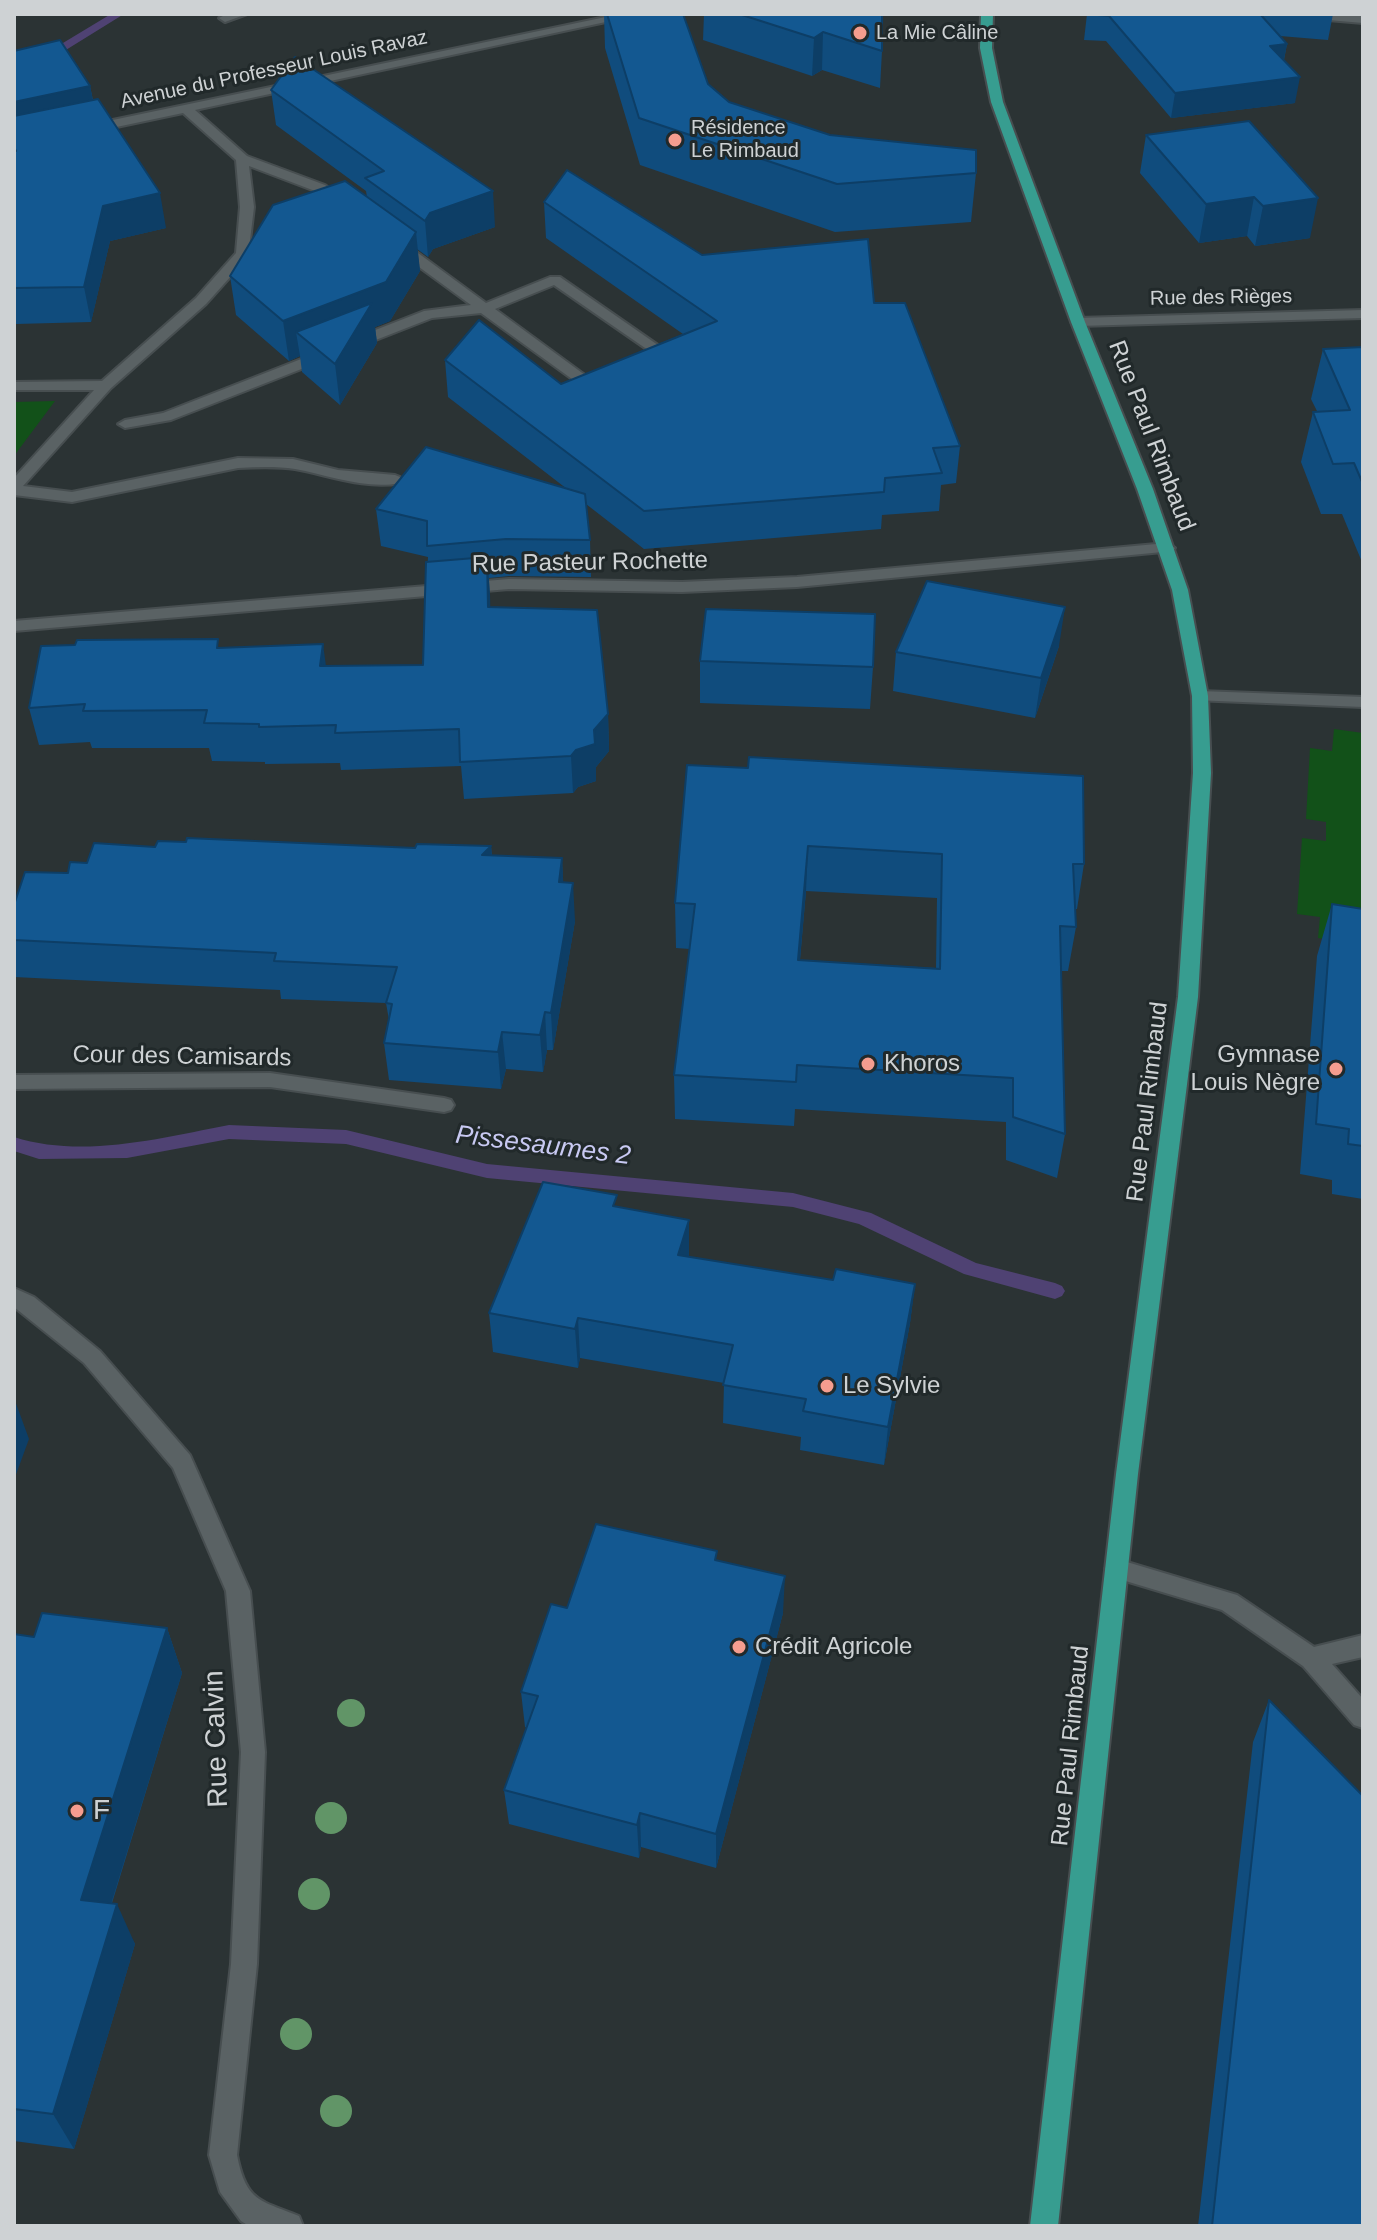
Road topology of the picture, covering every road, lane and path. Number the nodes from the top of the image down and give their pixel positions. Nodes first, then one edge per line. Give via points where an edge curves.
1 (241, 14) edge
2 (637, 14) edge
3 (987, 14) edge
4 (1305, 14) edge
5 (225, 18) dead end
6 (1363, 19) edge
7 (186, 109) junction
8 (77, 132) edge
9 (242, 159) junction
10 (358, 216) edge
11 (384, 234) edge
12 (485, 308) junction
13 (1363, 314) edge
14 (1078, 322) junction
15 (106, 385) junction
16 (14, 386) edge
17 (125, 424) dead end
18 (395, 480) edge
19 (14, 489) edge
20 (1167, 548) junction
21 (14, 626) edge
22 (1200, 696) junction
23 (1363, 702) edge
24 (14, 1082) edge
25 (444, 1105) dead end
26 (14, 1297) edge
27 (1117, 1569) junction
28 (1363, 1646) edge
29 (1311, 1658) junction
30 (1363, 1717) edge
31 (289, 2226) edge
32 (1044, 2226) edge

1 - 5 street
2 - 7 street, Avenue du Professeur Louis Ravaz
3 - 14 main road, Rue Paul Rimbaud via 986,48 997,102
4 - 6 street
7 - 8 street, Avenue du Professeur Louis Ravaz
7 - 9 street
9 - 10 street via 320,188
9 - 15 street via 247,207 243,254 201,301
11 - 12 street
12 - 12 street via 555,280 658,350 588,384
12 - 17 street via 429,314 166,417
13 - 14 street, Rue des Rièges
14 - 20 main road, Rue Paul Rimbaud
15 - 16 street
15 - 19 street
18 - 19 street via 266,462 72,497
20 - 21 street, Rue Pasteur Rochette via 797,582 682,587 509,584
20 - 22 main road, Rue Paul Rimbaud
22 - 23 street
22 - 27 main road, Rue Paul Rimbaud via 1202,773 1188,997
24 - 25 street, Cour des Camisards via 270,1080
26 - 31 street, Rue Calvin via 92,1357 182,1462 238,1591 253,1752 244,1964 223,2155 227,2179 240,2203 271,2223
27 - 29 street via 1229,1602
27 - 32 main road, Rue Paul Rimbaud
28 - 29 street
29 - 30 street

